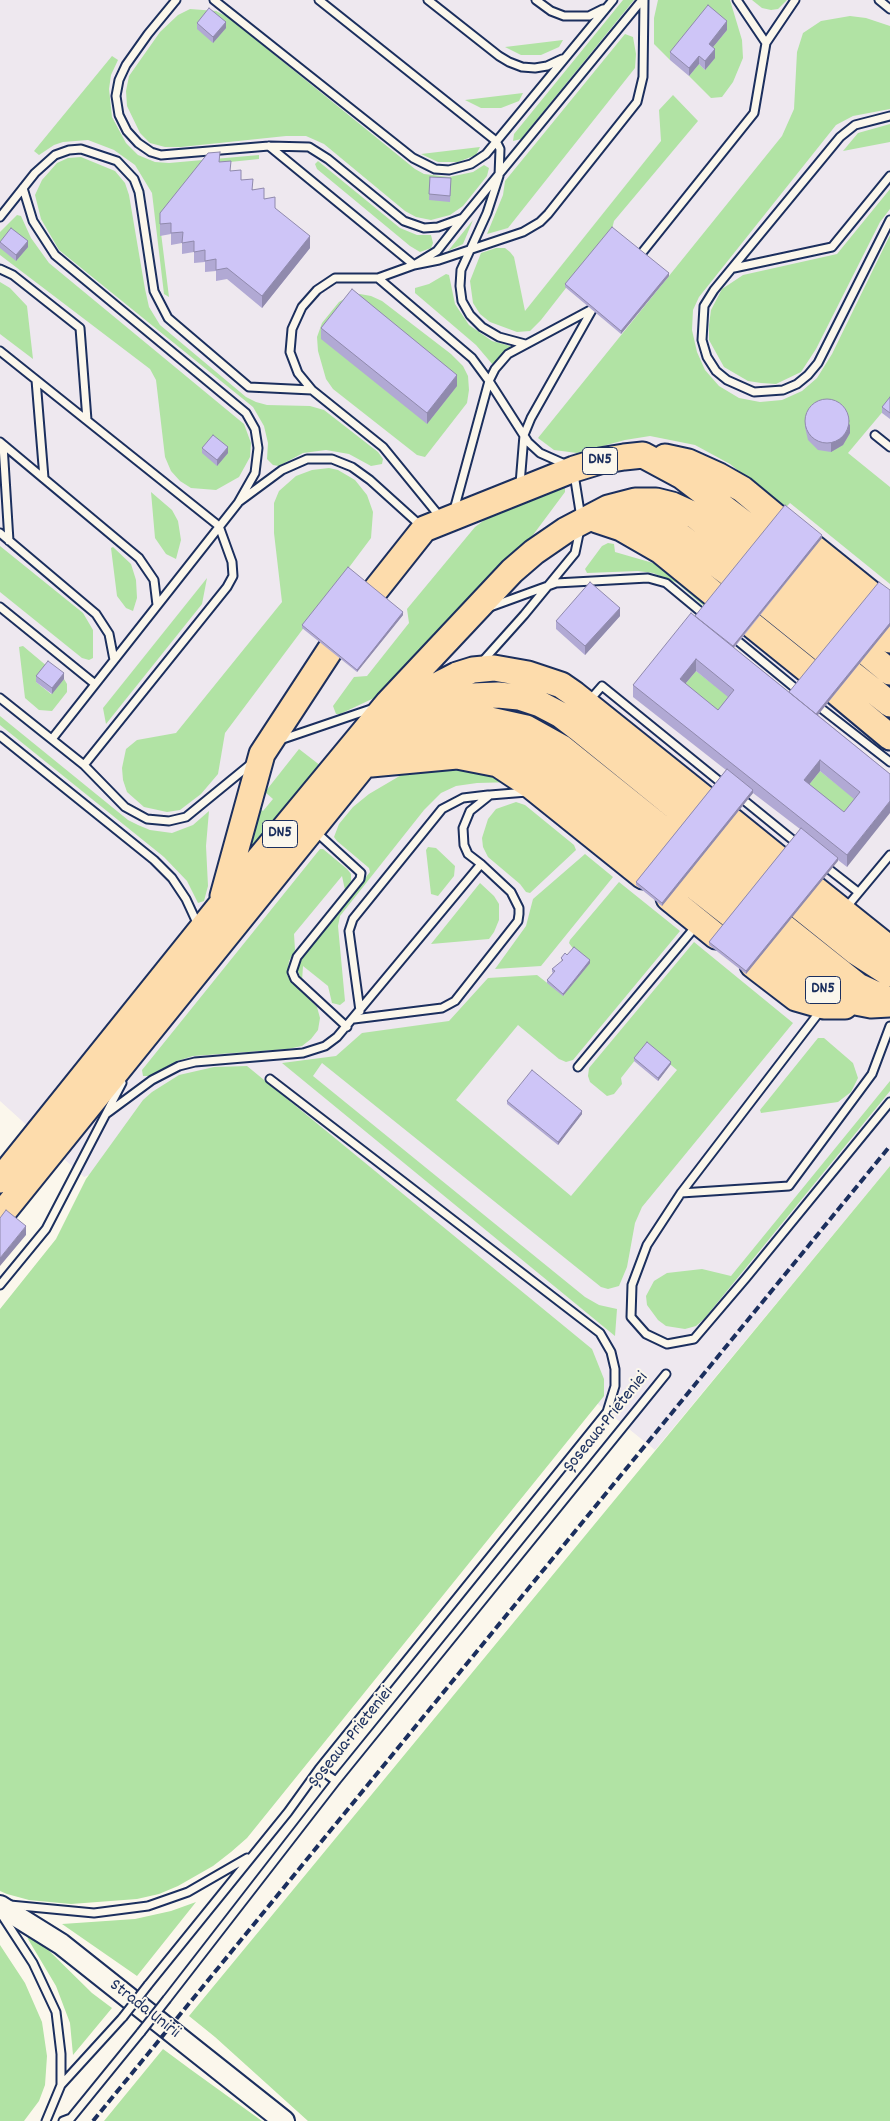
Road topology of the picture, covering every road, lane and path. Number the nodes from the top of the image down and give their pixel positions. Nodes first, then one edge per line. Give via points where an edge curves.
1 (176, 0) edge
2 (214, 0) edge
3 (319, 0) edge
4 (428, 0) edge
5 (536, 0) edge
6 (643, 0) edge
7 (737, 0) edge
8 (795, 0) edge
9 (879, 0) edge
10 (610, 3) edge
11 (890, 9) edge
12 (766, 42) junction
13 (567, 56) junction
14 (890, 116) edge
15 (496, 141) junction
16 (269, 146) junction
17 (499, 176) junction
18 (890, 176) edge
19 (23, 188) junction
20 (0, 217) edge
21 (463, 218) junction
22 (890, 220) edge
23 (471, 248) junction
24 (641, 254) edge
25 (414, 265) junction
26 (734, 268) junction
27 (0, 269) edge
28 (378, 278) junction
29 (524, 344) junction
30 (0, 351) edge
31 (36, 380) junction
32 (489, 381) junction
33 (312, 390) junction
34 (87, 420) junction
35 (524, 435) junction
36 (875, 435) dead end
37 (2, 444) edge
38 (890, 447) edge
39 (644, 455) junction
40 (574, 469) junction
41 (44, 478) junction
42 (520, 491) junction
43 (238, 503) junction
44 (777, 518) edge
45 (586, 520) junction
46 (440, 522) junction
47 (219, 526) junction
48 (0, 534) edge
49 (762, 537) edge
50 (9, 541) junction
51 (807, 557) edge
52 (739, 566) edge
53 (548, 586) junction
54 (374, 592) edge
55 (708, 603) joint
56 (864, 604) edge
57 (157, 605) junction
58 (0, 607) edge
59 (471, 614) junction
60 (840, 632) edge
61 (745, 633) edge
62 (330, 650) edge
63 (825, 652) edge
64 (867, 654) edge
65 (114, 660) junction
66 (473, 670) junction
67 (890, 672) edge
68 (851, 673) edge
69 (802, 679) edge
70 (95, 684) junction
71 (0, 698) edge
72 (829, 701) joint
73 (388, 703) junction
74 (890, 704) edge
75 (0, 736) edge
76 (890, 737) edge
77 (52, 739) junction
78 (266, 749) junction
79 (890, 762) edge
80 (84, 765) junction
81 (364, 765) junction
82 (537, 791) junction
83 (490, 795) junction
84 (731, 821) joint
85 (312, 828) junction
86 (674, 838) edge
87 (890, 854) edge
88 (658, 857) edge
89 (700, 859) edge
90 (779, 859) joint
91 (481, 864) junction
92 (643, 876) edge
93 (685, 878) edge
94 (747, 897) edge
95 (669, 898) edge
96 (850, 902) junction
97 (220, 906) junction
98 (732, 916) edge
99 (784, 927) edge
100 (708, 929) joint
101 (200, 932) junction
102 (769, 946) edge
103 (890, 949) edge
104 (753, 965) edge
105 (890, 974) edge
106 (884, 1003) edge
107 (824, 1006) junction
108 (360, 1011) junction
109 (354, 1018) junction
110 (890, 1026) edge
111 (347, 1027) junction
112 (145, 1035) junction
113 (578, 1067) dead end
114 (128, 1070) dead end
115 (124, 1079) dead end
116 (270, 1079) dead end
117 (890, 1102) edge
118 (106, 1114) junction
119 (0, 1180) edge
120 (681, 1193) junction
121 (0, 1216) edge
122 (0, 1285) edge
123 (666, 1374) dead end
124 (319, 1769) junction
125 (336, 1781) junction
126 (252, 1856) junction
127 (0, 1904) edge
128 (0, 1912) edge
129 (61, 2084) junction
130 (46, 2121) edge
131 (63, 2121) edge
132 (284, 2121) edge

1 - 16 lane via 148,34 119,80 116,96 127,131 138,143 161,155
2 - 15 lane via 422,164 435,169 461,168 480,159
3 - 15 lane
4 - 13 lane via 509,62 535,68
5 - 10 lane via 564,16 589,16
6 - 17 lane
6 - 23 lane via 643,77 631,112 540,222 523,232
7 - 12 lane
8 - 12 lane
9 - 11 lane
10 - 13 lane
12 - 24 lane via 754,113
13 - 15 lane
14 - 26 lane via 855,125 840,137
15 - 17 lane via 500,149
16 - 21 lane via 297,145 319,152 413,226 438,227
16 - 25 lane
17 - 21 lane
17 - 23 lane
18 - 26 lane via 832,247
19 - 20 lane
19 - 33 lane via 44,164 69,150 94,152 117,161 134,179 154,290 168,318 249,387
19 - 43 lane via 36,227 55,255 246,413 255,429 258,459
21 - 25 lane via 437,251
22 - 26 lane via 818,363 797,384 783,390 754,392 741,387 716,371 707,357 702,340 704,306
23 - 25 lane
23 - 29 lane via 461,270 462,301 482,327 499,337
25 - 28 lane
27 - 34 lane via 13,275 80,328
28 - 32 lane via 472,358
28 - 33 lane via 335,278 302,307 292,329 290,352 298,373
29 - 32 lane via 508,354
29 - 35 lane via 592,310 547,386
30 - 31 lane
31 - 34 lane
31 - 41 lane
32 - 35 lane
32 - 46 lane via 460,484
33 - 46 lane via 384,447
34 - 47 lane
35 - 40 lane via 540,453
35 - 42 lane
36 - 38 lane
37 - 41 lane
37 - 50 lane
39 - 40 highway, DN5 via 600,461
39 - 44 highway, DN5 via 702,467 742,489
39 - 49 highway, DN5 via 704,491
40 - 42 highway, DN5
40 - 45 lane
41 - 57 lane via 139,558 154,580
42 - 46 highway, DN5
43 - 46 lane via 282,470 307,459 332,459 352,467
43 - 47 lane
45 - 52 highway, DN5 via 608,508 635,501 672,505 694,515
45 - 53 lane via 575,553
45 - 55 highway via 621,528 661,551
45 - 59 highway, DN5 via 534,552
46 - 54 highway
47 - 57 lane
47 - 80 lane via 232,562 233,576 227,587
48 - 50 lane
50 - 65 lane via 96,614 109,634
51 - 56 highway
53 - 55 lane via 590,580 658,580
53 - 59 lane
53 - 66 lane
57 - 65 lane
58 - 70 lane
59 - 73 highway, DN5
60 - 63 highway via 776,596
61 - 69 highway
62 - 78 highway, DN5
64 - 67 highway
65 - 70 lane
66 - 81 highway, DN5 via 441,682 413,700 387,726
66 - 81 highway, DN5 via 514,670 594,695 705,799 561,715 519,697 472,696 429,710 393,734
68 - 74 highway
70 - 77 lane
71 - 77 lane
72 - 76 highway
72 - 79 lane
73 - 78 lane
73 - 97 highway, DN5
75 - 101 lane via 154,860 186,899
77 - 80 lane
78 - 80 lane via 195,812 169,822 136,814 116,799
78 - 97 highway, DN5
81 - 82 highway via 438,757 475,758 498,764
81 - 85 highway, DN5
81 - 86 highway, DN5 via 406,741 451,724 470,720 526,728 562,748
81 - 88 highway via 428,745 487,738 514,747 533,758
82 - 83 lane
82 - 92 highway
83 - 91 lane via 470,811 463,828 468,854
83 - 108 lane via 464,798 442,809 353,919 349,931
84 - 90 highway
84 - 90 lane
85 - 111 lane via 361,873 360,879 297,957 292,972 295,979
85 - 112 highway, DN5
87 - 96 lane
89 - 94 highway
91 - 108 lane
91 - 109 lane via 511,892 520,908 518,921 455,1001 442,1008
93 - 98 highway
95 - 100 highway
96 - 103 highway
96 - 105 highway via 815,889 856,952
97 - 101 highway, DN5
99 - 106 highway, DN5
100 - 113 lane
101 - 119 highway, DN5
102 - 106 highway, DN5 via 824,991 840,999
104 - 107 highway, DN5 via 796,998
106 - 107 highway, DN5
107 - 120 lane
108 - 109 lane
109 - 111 lane
110 - 120 lane via 872,1074 790,1186
111 - 118 lane via 325,1046 303,1053 179,1066 152,1080
112 - 114 lane
112 - 121 highway, DN5
115 - 118 lane
116 - 124 lane via 600,1333 611,1352 615,1369 615,1386 607,1412
117 - 120 lane via 694,1339 667,1344 646,1334 631,1317 632,1285 647,1245
118 - 122 lane via 46,1229
123 - 125 lane, Șoseaua Prieteniei
124 - 125 lane
124 - 126 lane
125 - 131 lane, Șoseaua Prieteniei, bridge via 142,2032 71,2118
126 - 127 lane via 188,1892 148,1906 94,1913
126 - 129 lane, bridge via 123,2017
127 - 132 main road, Strada Unirii via 61,1944
128 - 129 lane via 33,1963 56,2012
129 - 130 lane

